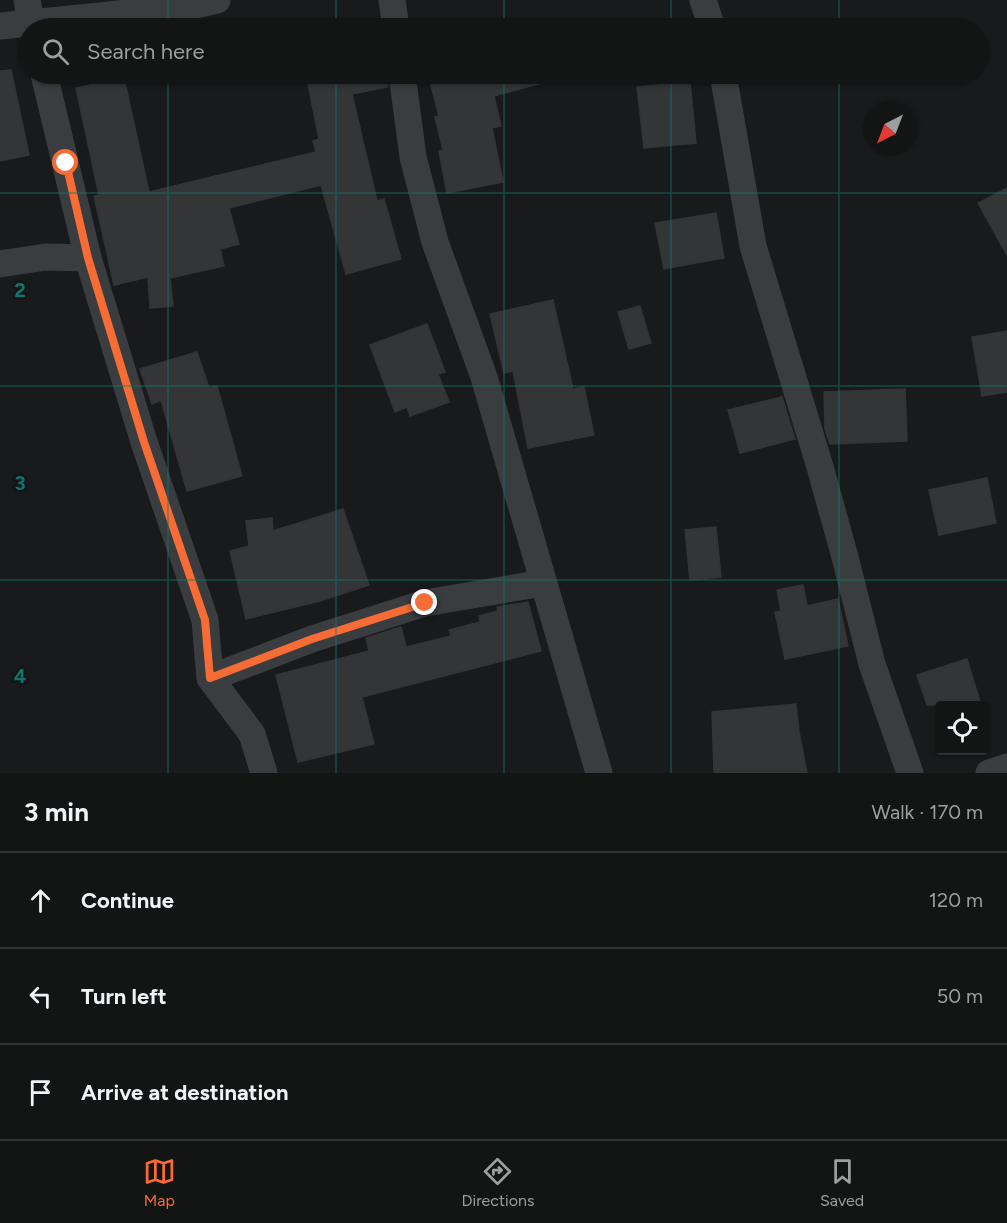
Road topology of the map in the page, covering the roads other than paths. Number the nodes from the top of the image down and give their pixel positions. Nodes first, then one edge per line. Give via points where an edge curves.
1 (217, 0) edge
2 (392, 0) edge
3 (703, 0) edge
4 (30, 18) edge
5 (395, 18) edge
6 (709, 18) edge
7 (18, 21) edge
8 (0, 26) edge
9 (46, 84) edge
10 (403, 84) edge
11 (725, 84) edge
12 (88, 258) junction
13 (0, 264) edge
14 (543, 583) junction
15 (210, 678) junction
16 (1007, 767) edge
17 (264, 773) edge
18 (599, 773) edge
19 (910, 773) edge
20 (989, 773) edge

1 - 4 street via 187,7
2 - 5 street
3 - 6 street
7 - 8 street
9 - 12 street
10 - 14 street via 413,157 435,243 484,377
11 - 19 street via 753,246 846,557 872,664
12 - 13 street via 46,257
12 - 15 street via 144,442 205,620
14 - 15 street via 425,603 312,639
14 - 18 street
15 - 17 street via 252,734
16 - 20 street

